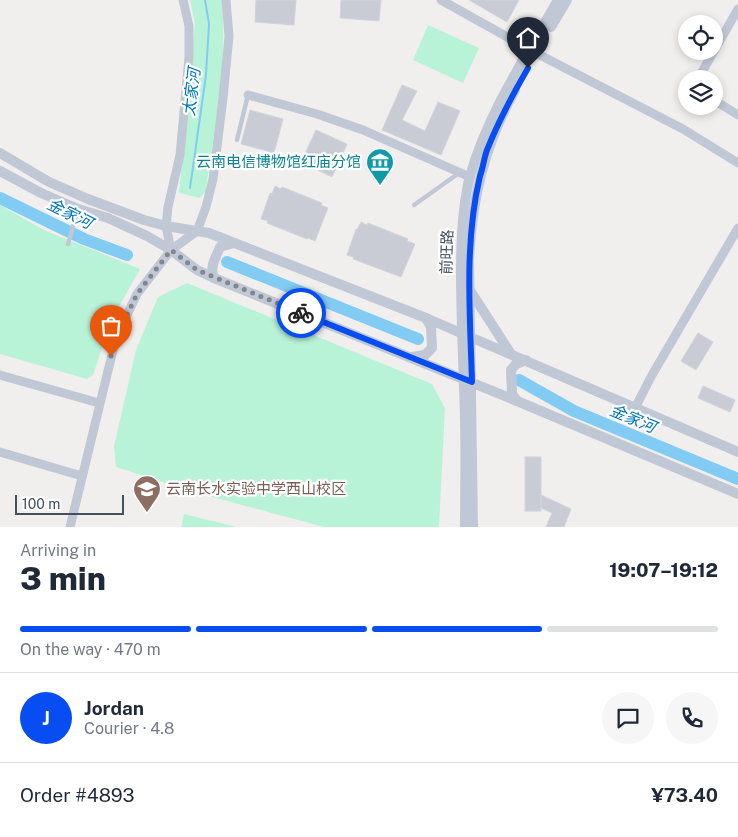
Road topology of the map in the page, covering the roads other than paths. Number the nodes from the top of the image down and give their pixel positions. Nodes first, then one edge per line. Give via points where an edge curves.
1 (183, 0) edge
2 (226, 0) edge
3 (441, 0) edge
4 (558, 0) edge
5 (567, 0) edge
6 (738, 9) edge
7 (533, 52) junction
8 (703, 70) edge
9 (248, 95) joint
10 (723, 106) edge
11 (738, 115) edge
12 (236, 140) dead end
13 (0, 153) edge
14 (738, 163) edge
15 (0, 170) edge
16 (460, 173) junction
17 (470, 177) junction
18 (414, 205) dead end
19 (78, 210) junction
20 (166, 226) junction
21 (738, 228) edge
22 (197, 231) junction
23 (234, 243) junction
24 (68, 244) dead end
25 (171, 250) junction
26 (214, 278) junction
27 (470, 291) junction
28 (426, 318) junction
29 (466, 335) junction
30 (511, 354) junction
31 (411, 357) junction
32 (526, 360) junction
33 (0, 375) edge
34 (467, 380) junction
35 (517, 400) junction
36 (100, 403) junction
37 (635, 408) junction
38 (0, 452) edge
39 (738, 452) edge
40 (82, 476) junction
41 (738, 494) edge
42 (70, 527) edge
43 (465, 527) edge
44 (473, 527) edge

1 - 20 street via 189,26 188,57 180,155
2 - 22 street via 229,36 214,170
3 - 7 street
4 - 7 street, 前旺路
5 - 7 street, 前旺路
6 - 8 street
7 - 14 street via 683,129
7 - 17 street, 前旺路 via 499,105
7 - 27 street, 前旺路 via 487,152 476,193 471,225
9 - 12 lane
9 - 16 street via 363,130
10 - 11 street
13 - 20 street via 57,185
15 - 19 street
16 - 17 street
16 - 18 lane
17 - 29 street, 前旺路 via 461,248
19 - 24 lane
19 - 25 street via 108,218
20 - 22 street
20 - 25 street
21 - 37 street
22 - 23 street
22 - 25 street
23 - 26 street via 220,247 211,272
23 - 28 street
25 - 26 street via 197,270
25 - 36 street via 137,294 116,338
26 - 31 street
27 - 29 street, 前旺路
27 - 30 street
28 - 29 street
28 - 31 street via 431,327 432,348 425,355
29 - 30 street
29 - 34 street, 前旺路
30 - 32 street
31 - 34 street
32 - 35 street via 511,370 512,394
32 - 37 street
33 - 36 street
34 - 35 street
34 - 43 street, 前旺路
34 - 44 street, 前旺路
35 - 41 street
36 - 40 street
37 - 39 street
38 - 40 street
40 - 42 street

